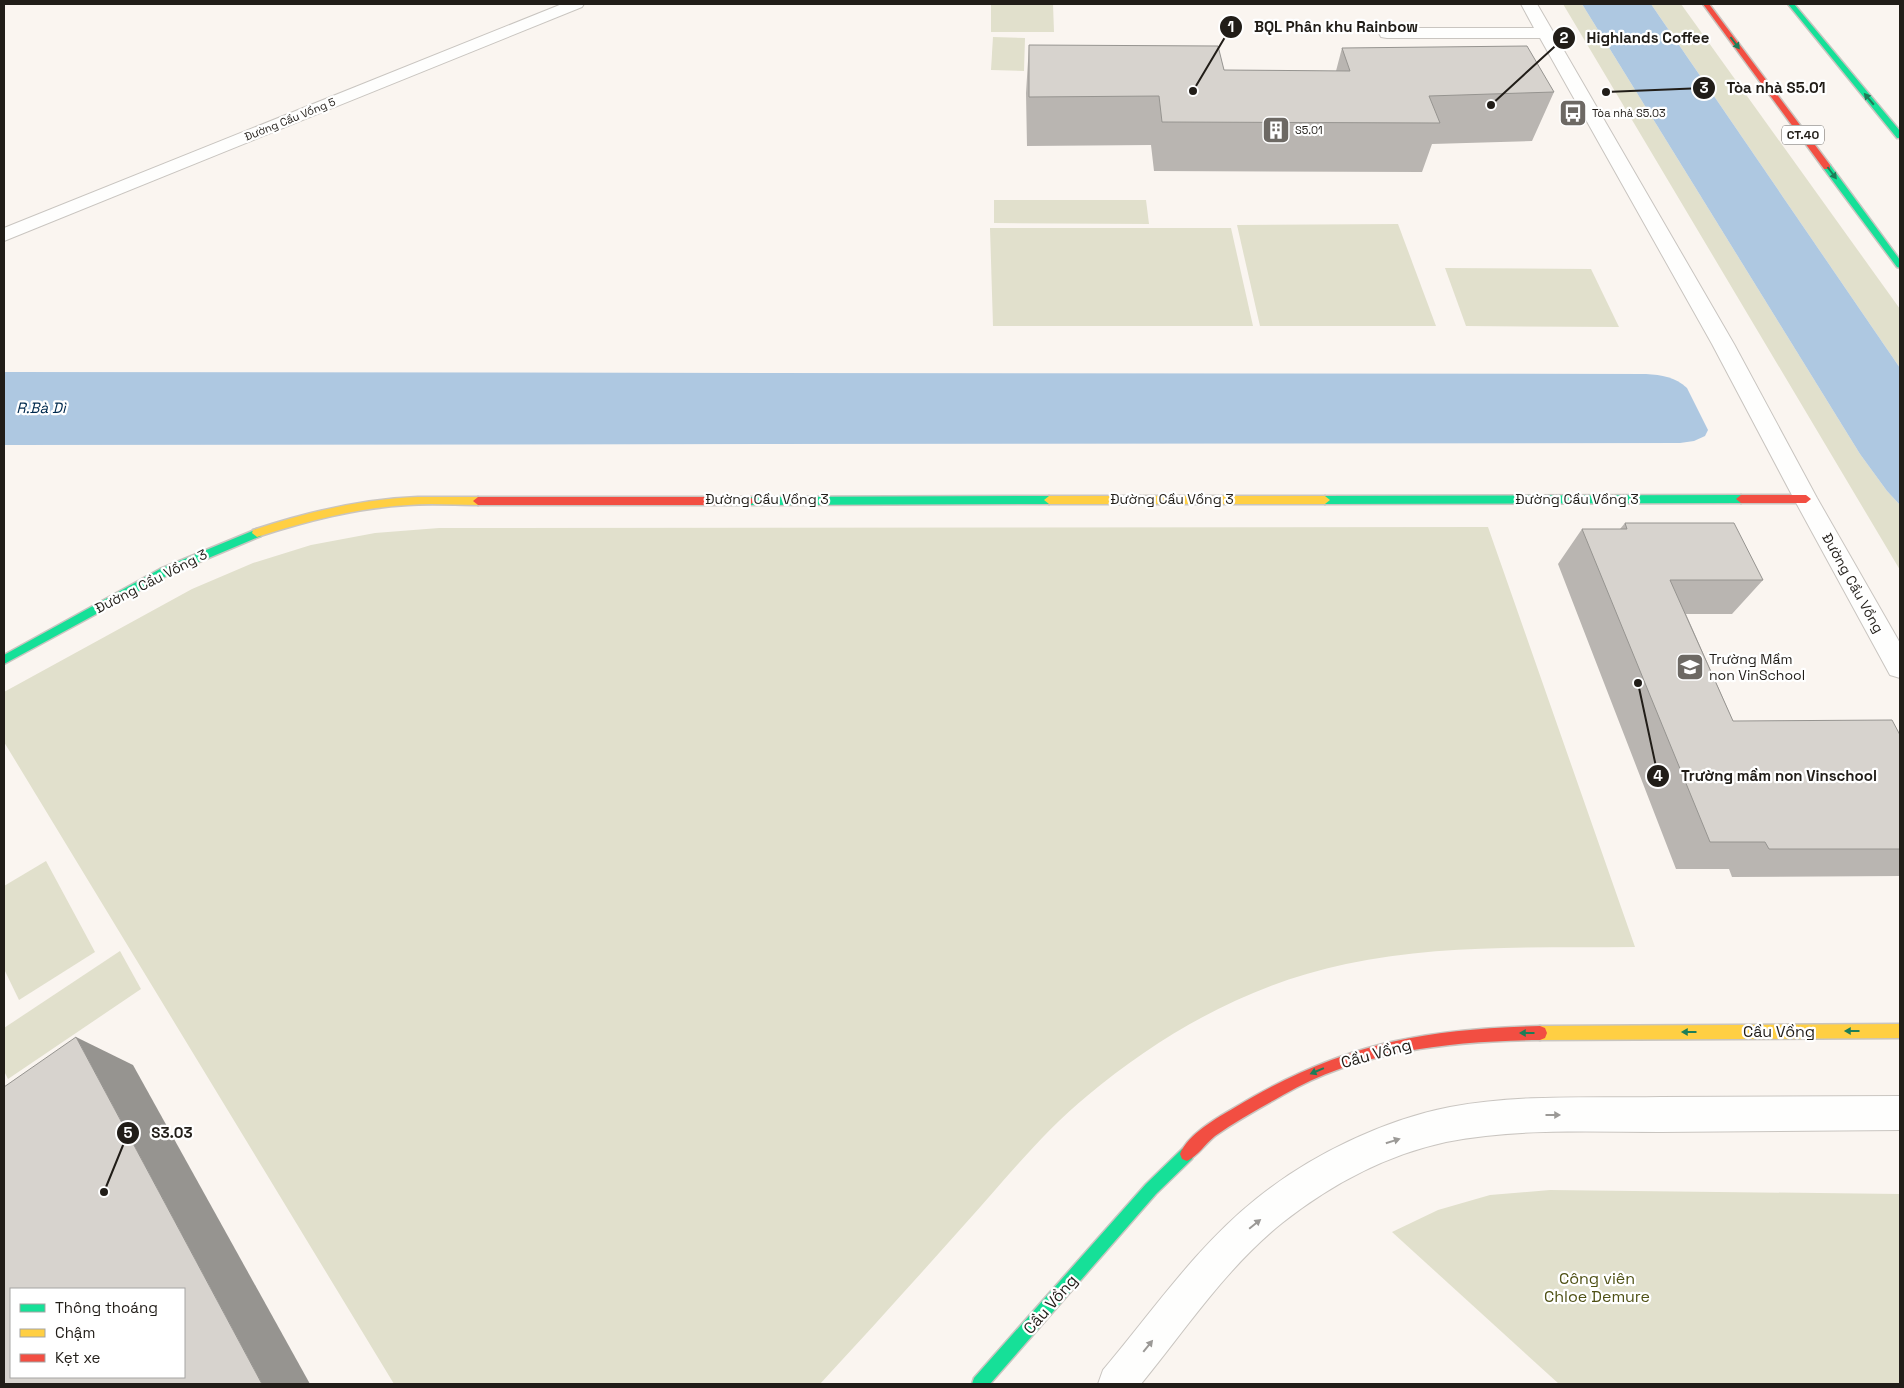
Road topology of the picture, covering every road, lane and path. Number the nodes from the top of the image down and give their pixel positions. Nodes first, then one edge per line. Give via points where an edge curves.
1 (576, 4) edge
2 (1529, 4) edge
3 (1706, 4) edge
4 (1791, 4) edge
5 (1387, 33) dead end
6 (1546, 33) junction
7 (1900, 136) edge
8 (4, 235) edge
9 (1900, 266) edge
10 (1806, 499) junction
11 (4, 660) edge
12 (1900, 668) edge
13 (1900, 1031) edge
14 (1900, 1113) edge
15 (980, 1384) edge
16 (1117, 1384) edge

1 - 8 street, Đường Cầu Vồng 5
2 - 6 street
3 -> 9 main road, CT.40
7 -> 4 main road
5 - 6 street
6 - 10 street via 1563,82 1723,344
10 - 11 main road, Đường Cầu Vồng 3 via 408,501 328,512 225,544 183,562
10 - 12 street, Đường Cầu Vồng
13 -> 15 main road, Cầu Vồng via 1496,1033 1419,1041 1351,1057 1278,1088 1208,1133 1151,1188
16 -> 14 street via 1206,1274 1250,1228 1332,1169 1380,1146 1435,1128 1488,1119 1543,1115

